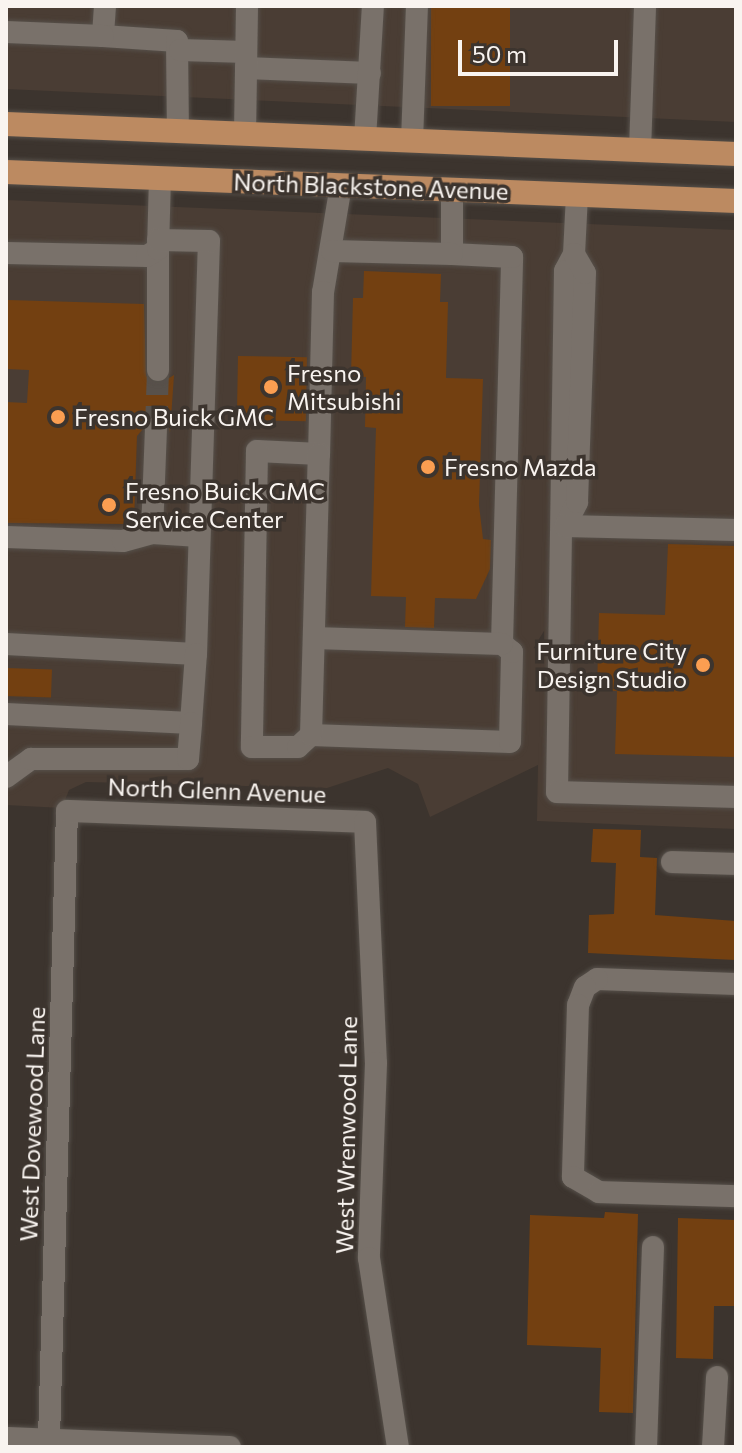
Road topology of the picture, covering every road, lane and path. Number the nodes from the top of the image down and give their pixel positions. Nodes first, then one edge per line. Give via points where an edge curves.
1 (105, 6) edge
2 (247, 6) edge
3 (373, 6) edge
4 (417, 6) edge
5 (645, 6) edge
6 (6, 32) edge
7 (103, 36) junction
8 (180, 50) junction
9 (246, 60) junction
10 (370, 73) junction
11 (6, 124) edge
12 (178, 131) junction
13 (245, 134) junction
14 (365, 139) junction
15 (412, 141) junction
16 (640, 150) junction
17 (736, 154) edge
18 (6, 172) edge
19 (160, 178) junction
20 (341, 185) junction
21 (452, 190) junction
22 (577, 195) junction
23 (736, 201) edge
24 (158, 245) junction
25 (332, 251) junction
26 (6, 253) edge
27 (452, 254) junction
28 (158, 370) tunnel mouth
29 (156, 428) tunnel mouth
30 (319, 454) junction
31 (565, 526) junction
32 (736, 530) edge
33 (152, 533) junction
34 (199, 536) junction
35 (6, 537) edge
36 (314, 638) junction
37 (6, 644) edge
38 (502, 644) junction
39 (196, 654) junction
40 (6, 714) edge
41 (191, 723) junction
42 (311, 735) junction
43 (6, 777) edge
44 (736, 797) edge
45 (67, 811) joint
46 (365, 822) joint
47 (672, 862) dead end
48 (736, 864) edge
49 (736, 984) edge
50 (736, 1196) edge
51 (653, 1247) dead end
52 (717, 1377) dead end
53 (6, 1438) edge
54 (49, 1439) junction
55 (230, 1447) edge
56 (398, 1447) edge
57 (646, 1447) edge
58 (713, 1447) edge

1 - 7 street
2 - 9 street
3 - 10 street
4 - 15 street
5 - 16 street
6 - 7 street
7 - 8 street via 177,41
8 - 9 street
8 - 12 street
9 - 10 street
9 - 13 street
10 - 14 street
11 - 12 main road, North Blackstone Avenue
12 - 13 main road, North Blackstone Avenue
13 - 14 main road, North Blackstone Avenue
14 - 15 main road, North Blackstone Avenue
15 - 16 main road, North Blackstone Avenue
16 - 17 main road, North Blackstone Avenue
18 - 19 main road, North Blackstone Avenue
19 - 20 main road, North Blackstone Avenue
19 - 24 street
20 - 21 main road, North Blackstone Avenue
20 - 25 street
21 - 22 main road, North Blackstone Avenue
21 - 27 street
22 - 23 main road, North Blackstone Avenue
22 - 31 street via 574,254 564,287 558,501
24 - 26 street via 147,256
24 - 28 street
24 - 34 street via 209,241
25 - 27 street
25 - 30 street via 323,292
27 - 38 street via 512,257
29 - 33 street
30 - 36 street
30 - 42 street via 257,451 252,747 298,747
31 - 32 street
31 - 44 street via 557,792
33 - 34 street
33 - 35 street via 123,541
34 - 39 street
36 - 38 street
36 - 42 street
37 - 39 street
38 - 42 street via 512,652 510,742
39 - 41 street
40 - 41 street
41 - 43 street via 188,759 31,759
45 - 46 street, North Glenn Avenue
45 - 54 street, West Dovewood Lane
46 - 56 street, West Wrenwood Lane via 376,1063 369,1258
47 - 48 street
49 - 50 street via 597,979 585,987 573,1177 599,1192
51 - 57 street
52 - 58 street
53 - 54 street
54 - 55 street

